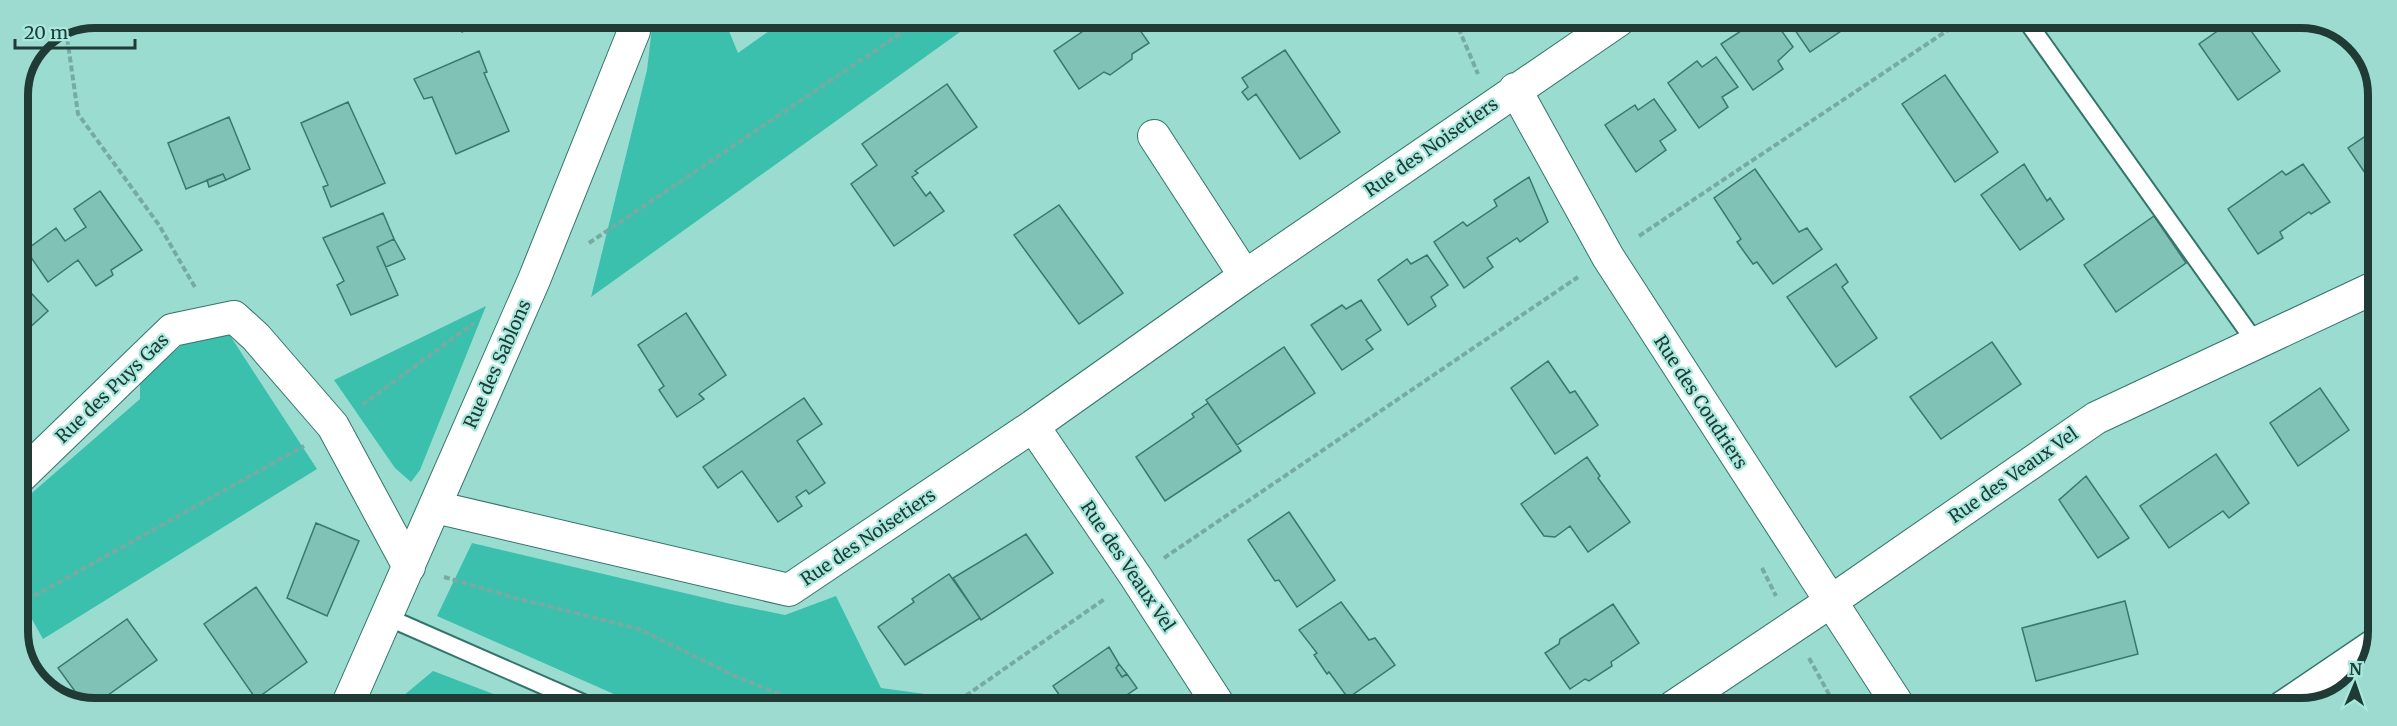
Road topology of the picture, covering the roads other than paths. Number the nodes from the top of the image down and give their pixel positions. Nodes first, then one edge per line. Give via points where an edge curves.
1 (633, 28) edge
2 (1607, 28) edge
3 (2032, 28) edge
4 (1503, 98) junction
5 (1154, 136) dead end
6 (1245, 276) junction
7 (2368, 291) edge
8 (2256, 343) junction
9 (1033, 426) junction
10 (29, 469) edge
11 (435, 507) junction
12 (409, 567) junction
13 (1830, 602) junction
14 (387, 617) junction
15 (2364, 653) edge
16 (351, 698) edge
17 (572, 698) edge
18 (1214, 698) edge
19 (1686, 698) edge
20 (1893, 698) edge
21 (2298, 698) edge

1 - 11 street, Rue des Sablons via 534,280
2 - 4 street, Rue des Noisetiers
3 - 8 lane
4 - 6 street, Rue des Noisetiers
4 - 13 street, Rue des Coudriers
5 - 6 street
6 - 9 street, Rue des Noisetiers
7 - 8 street, Rue des Veaux Vel
8 - 13 street, Rue des Veaux Vel via 2096,418
9 - 11 street, Rue des Noisetiers via 789,590
9 - 18 street, Rue des Veaux Vel
10 - 12 street, Rue des Puys Gas via 172,330 234,317 333,426
11 - 12 street, Rue des Sablons
12 - 14 street, Rue des Sablons
13 - 19 street, Rue des Veaux Vel
13 - 20 street, Rue des Coudriers
14 - 16 street, Rue des Sablons
14 - 17 lane
15 - 21 street

